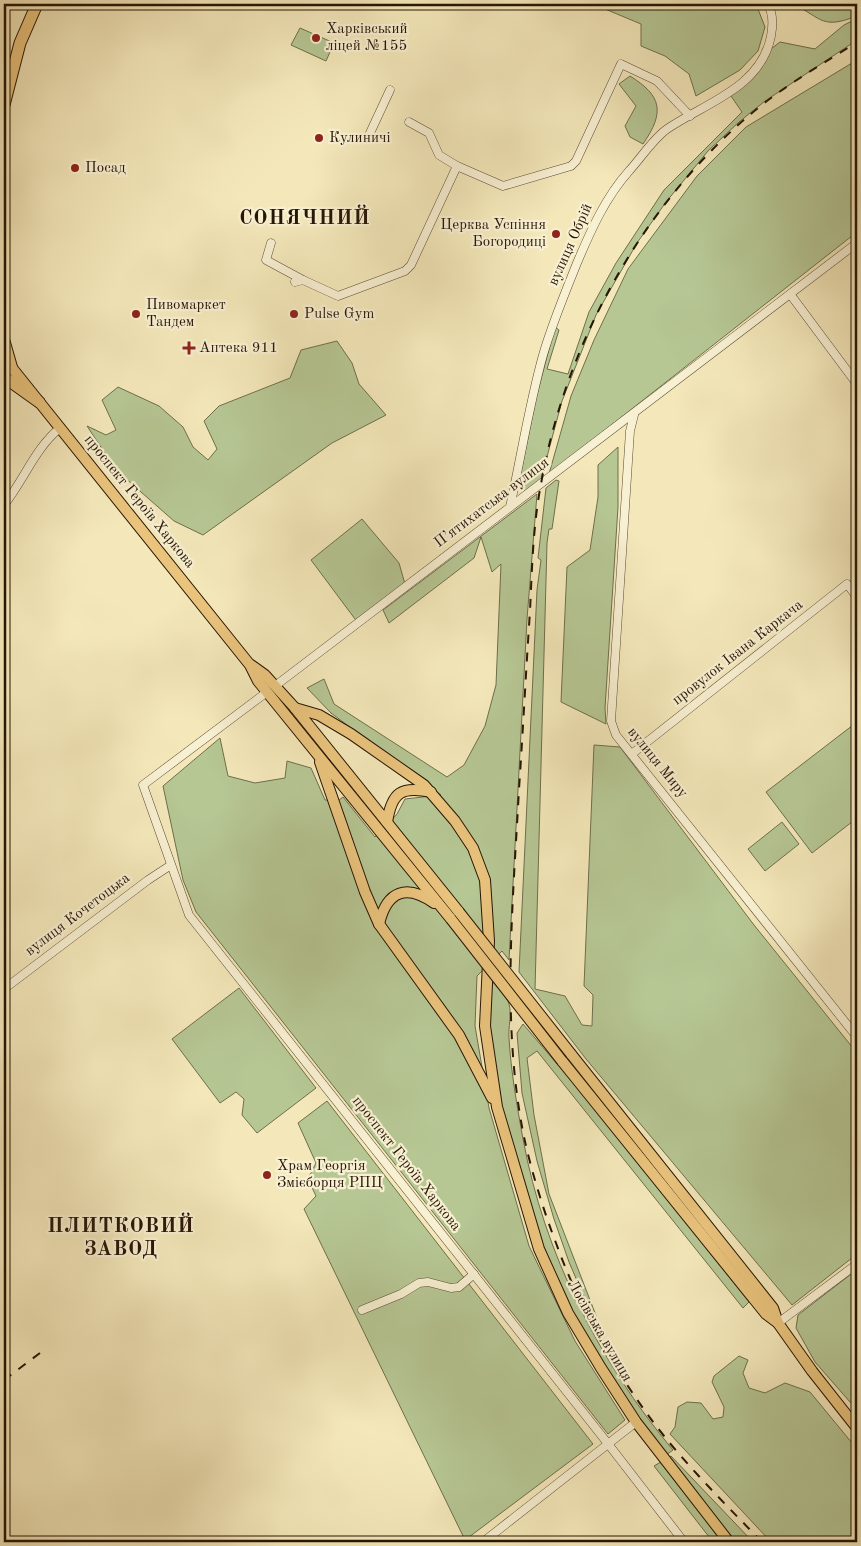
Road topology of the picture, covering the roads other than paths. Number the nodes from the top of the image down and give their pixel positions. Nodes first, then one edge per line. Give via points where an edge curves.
1 (37, 4) edge
2 (767, 4) edge
3 (390, 90) dead end
4 (4, 105) edge
5 (690, 116) junction
6 (409, 122) dead end
7 (370, 132) dead end
8 (456, 166) junction
9 (271, 243) dead end
10 (857, 243) edge
11 (790, 294) junction
12 (4, 341) edge
13 (4, 359) edge
14 (8, 373) edge
15 (857, 384) edge
16 (39, 402) joint
17 (634, 415) junction
18 (60, 428) junction
19 (4, 505) edge
20 (510, 507) junction
21 (857, 597) edge
22 (271, 689) junction
23 (295, 708) junction
24 (633, 753) junction
25 (318, 757) junction
26 (144, 784) joint
27 (431, 792) junction
28 (387, 822) junction
29 (171, 865) junction
30 (443, 909) junction
31 (379, 924) junction
32 (4, 989) edge
33 (857, 1037) edge
34 (497, 1107) junction
35 (856, 1266) edge
36 (474, 1274) junction
37 (362, 1310) dead end
38 (778, 1323) junction
39 (636, 1422) junction
40 (857, 1428) edge
41 (609, 1445) junction
42 (483, 1542) edge
43 (684, 1542) edge
44 (729, 1542) edge

1 - 4 highway via 20,43
2 - 5 street, вулиця Обрій via 773,26 770,44 759,66 746,81
3 - 7 street
5 - 8 street via 657,81 621,64 571,166 503,186
5 - 20 street, вулиця Обрій via 666,130 623,178 589,234 543,355
6 - 8 street via 428,133 439,155
8 - 9 street via 411,265 404,271 338,296 299,281 266,260
10 - 11 street, П’ятихатська вулиця
11 - 15 street
11 - 17 street, П’ятихатська вулиця
12 - 14 highway
13 - 14 main road
14 - 16 highway
16 - 18 main road, проспект Героїв Харкова
17 - 20 street, П’ятихатська вулиця
17 - 24 street, вулиця Миру via 630,431 610,707 616,735
18 - 19 street via 47,438
18 - 22 main road, проспект Героїв Харкова via 250,665 258,681
20 - 22 street, П’ятихатська вулиця
21 - 24 street, провулок Івана Каркача via 848,584
22 - 23 main road, проспект Героїв Харкова
22 - 25 main road, проспект Героїв Харкова
22 - 26 street, П’ятихатська вулиця
23 - 27 main road via 319,715 351,734
23 - 28 main road, проспект Героїв Харкова
24 - 33 street, вулиця Миру
25 - 30 main road, проспект Героїв Харкова
25 - 31 main road
26 - 29 street, проспект Героїв Харкова
27 - 28 main road via 412,788 400,793 393,800
27 - 34 main road via 473,848 485,880 488,941 485,1026
28 - 38 main road, проспект Героїв Харкова, bridge via 773,1308
29 - 32 street, вулиця Кочетоцька
29 - 36 street, проспект Героїв Харкова via 189,915
30 - 31 main road via 414,891 396,894 386,904
30 - 38 main road, проспект Героїв Харкова, bridge via 766,1314
31 - 34 main road via 460,1035
34 - 39 main road, Лосівська вулиця via 539,1249 568,1313
35 - 38 street
36 - 37 street via 451,1288 419,1283
36 - 41 street, проспект Героїв Харкова
38 - 40 main road
39 - 41 street
39 - 44 main road, Лосівська вулиця
41 - 42 street
41 - 43 street, проспект Героїв Харкова

